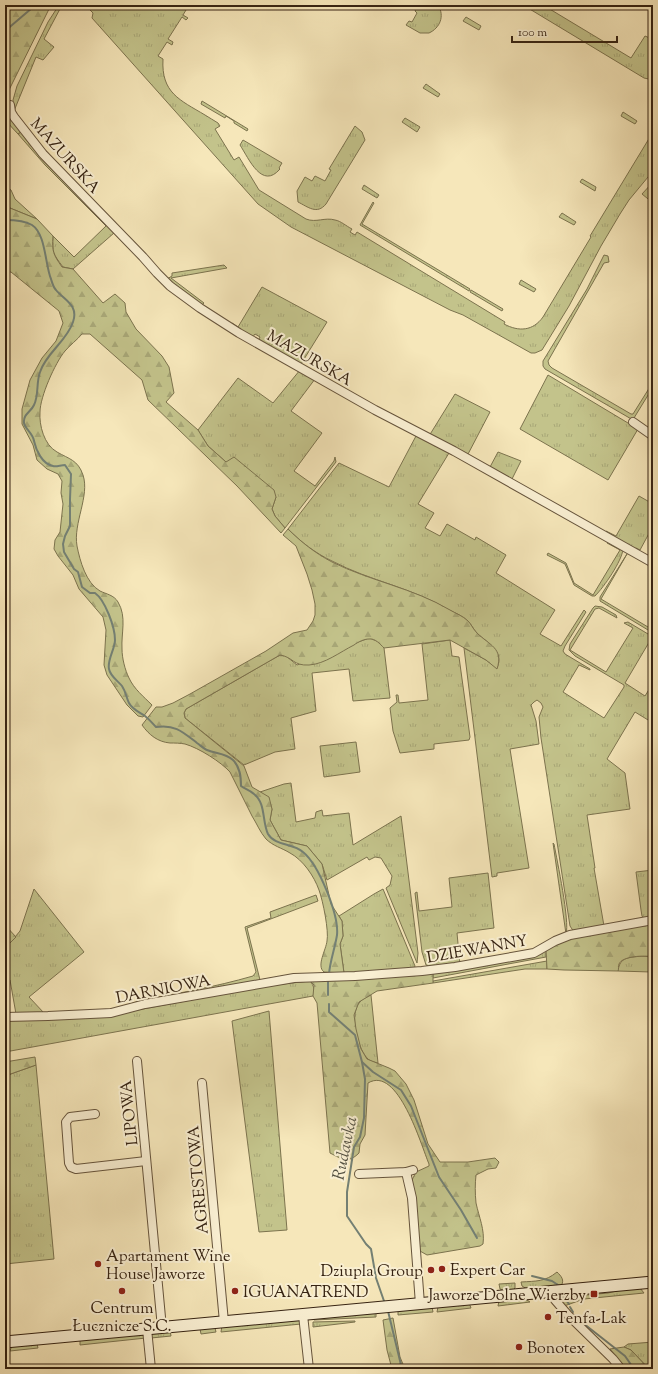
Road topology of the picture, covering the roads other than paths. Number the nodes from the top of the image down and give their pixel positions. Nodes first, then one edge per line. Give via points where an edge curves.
1 (10, 105) dead end
2 (633, 422) dead end
3 (653, 436) edge
4 (653, 563) edge
5 (653, 920) edge
6 (325, 976) joint
7 (5, 1017) edge
8 (137, 1061) dead end
9 (202, 1083) dead end
10 (94, 1114) dead end
11 (146, 1161) junction
12 (359, 1174) dead end
13 (653, 1282) edge
14 (554, 1291) junction
15 (420, 1304) junction
16 (303, 1314) junction
17 (224, 1322) junction
18 (162, 1328) junction
19 (147, 1329) junction
20 (5, 1342) edge
21 (151, 1369) edge
22 (309, 1369) edge
23 (621, 1369) edge

1 - 4 street, MAZURSKA via 14,117 43,154 163,280 200,308 362,403 454,451
2 - 3 street
5 - 6 street, DZIEWANNY via 570,935 534,953 482,963 422,971
6 - 7 street, DARNIOWA via 262,982 111,1012
8 - 11 street, LIPOWA
9 - 17 street, AGRESTOWA
10 - 11 street, LIPOWA via 70,1118 66,1122 71,1167 76,1169
11 - 18 street, LIPOWA
12 - 15 street via 410,1171
13 - 14 main road
14 - 15 main road
14 - 23 street via 555,1300
15 - 16 main road
16 - 17 main road
16 - 22 street
17 - 18 main road
18 - 19 main road
19 - 20 main road
19 - 21 street

